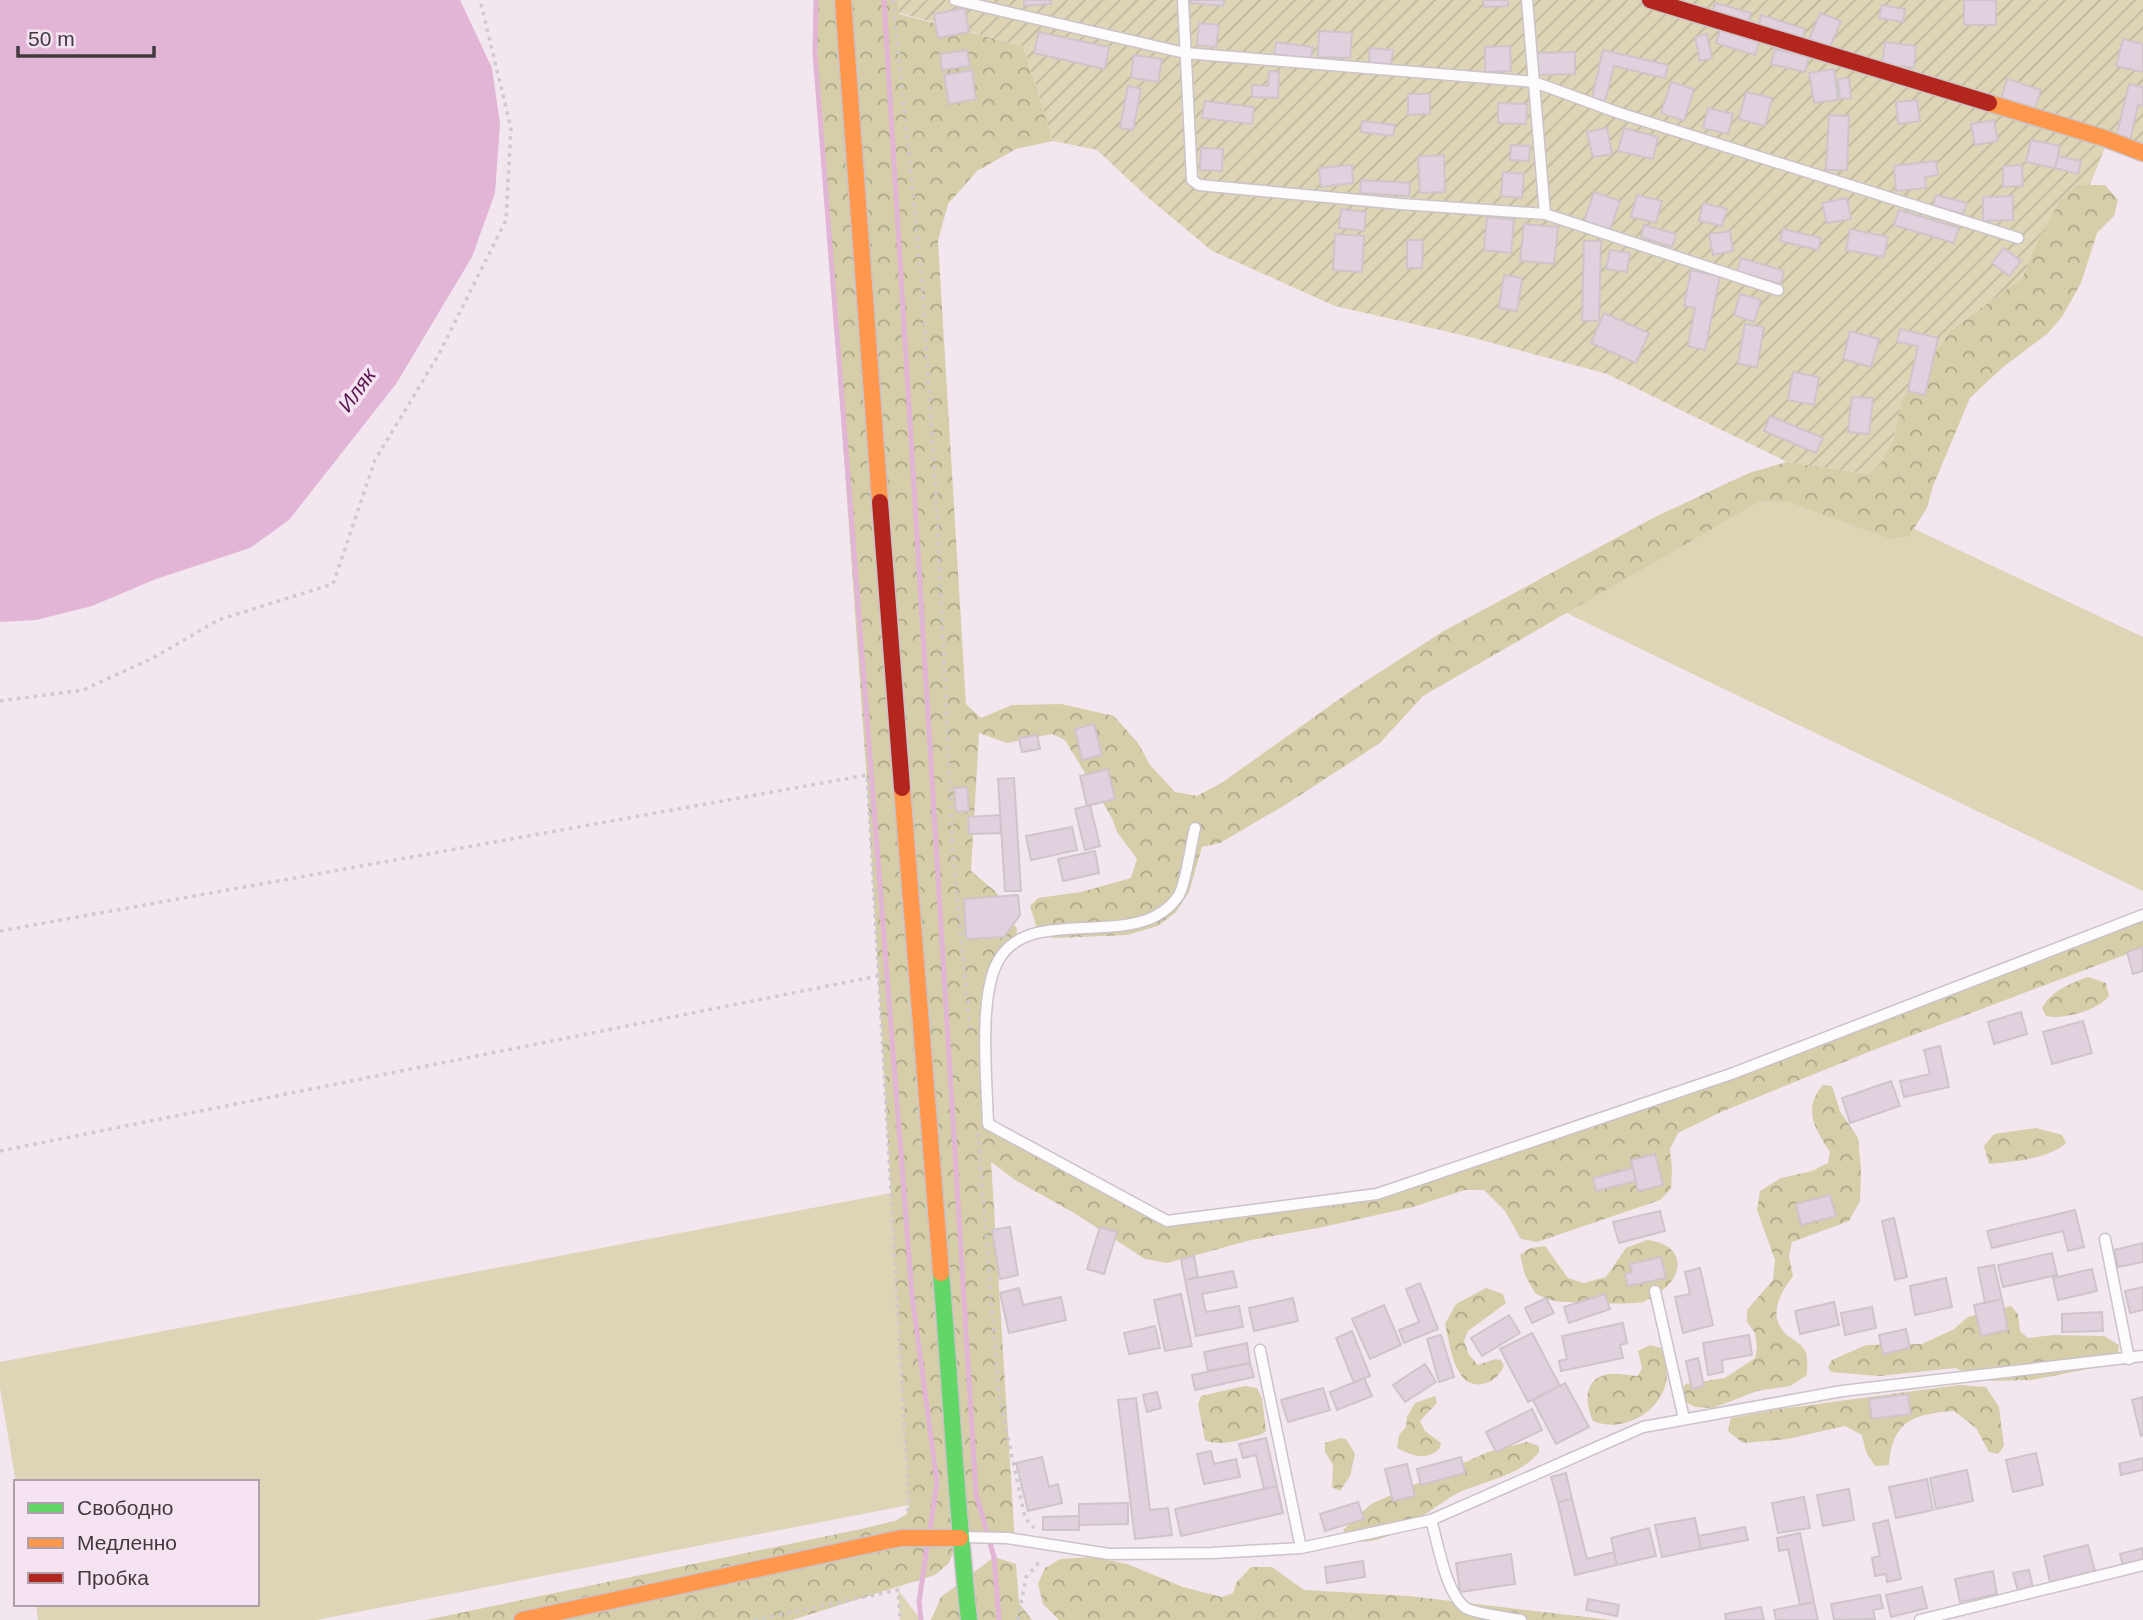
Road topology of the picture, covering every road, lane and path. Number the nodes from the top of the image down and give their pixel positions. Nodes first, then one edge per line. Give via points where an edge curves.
1 (480, 0) edge
2 (843, 0) edge
3 (893, 0) edge
4 (955, 0) edge
5 (1182, 0) edge
6 (1527, 0) edge
7 (1650, 0) edge
8 (1185, 53) junction
9 (1534, 82) junction
10 (2143, 153) edge
11 (1545, 214) junction
12 (2018, 238) dead end
13 (1778, 290) dead end
14 (0, 701) edge
15 (1195, 828) dead end
16 (2143, 915) edge
17 (0, 931) edge
18 (878, 976) junction
19 (970, 1030) dead end
20 (978, 1125) dead end
21 (0, 1150) edge
22 (2105, 1238) dead end
23 (1655, 1291) dead end
24 (1260, 1350) dead end
25 (2143, 1356) edge
26 (2129, 1359) junction
27 (1684, 1419) junction
28 (1432, 1520) junction
29 (908, 1538) junction
30 (960, 1538) junction
31 (1042, 1547) junction
32 (1301, 1548) junction
33 (2143, 1565) edge
34 (522, 1620) edge
35 (754, 1620) edge
36 (900, 1620) edge
37 (969, 1620) edge
38 (1018, 1620) edge
39 (1521, 1620) edge
40 (1920, 1620) edge

1 - 14 path via 511,128 506,220 439,354 376,460 332,584 218,620 153,658 83,690
2 - 30 street
3 - 19 path via 922,284 953,855
4 - 8 lane
5 - 8 lane
6 - 9 lane
7 - 10 street
8 - 9 lane
8 - 11 lane via 1192,180 1199,185
9 - 11 lane
9 - 12 lane
11 - 13 lane
15 - 16 lane via 1180,893 1161,914 1129,925 1038,932 1016,940 998,960 986,999 988,1124 1167,1221 1377,1194 1731,1073
17 - 18 path via 867,775
18 - 21 path
18 - 29 path
20 - 31 path via 999,1395 1025,1518 1035,1528
22 - 26 lane
23 - 27 lane
24 - 32 lane
25 - 26 lane
26 - 27 lane via 1842,1391
27 - 28 lane via 1643,1427
28 - 32 lane
28 - 39 lane via 1447,1576 1466,1609
29 - 30 street
29 - 34 street
30 - 31 lane via 1007,1538
30 - 37 street
31 - 32 lane via 1109,1554
31 - 38 path via 1037,1565 1026,1577
33 - 40 lane
35 - 36 path via 898,1590

